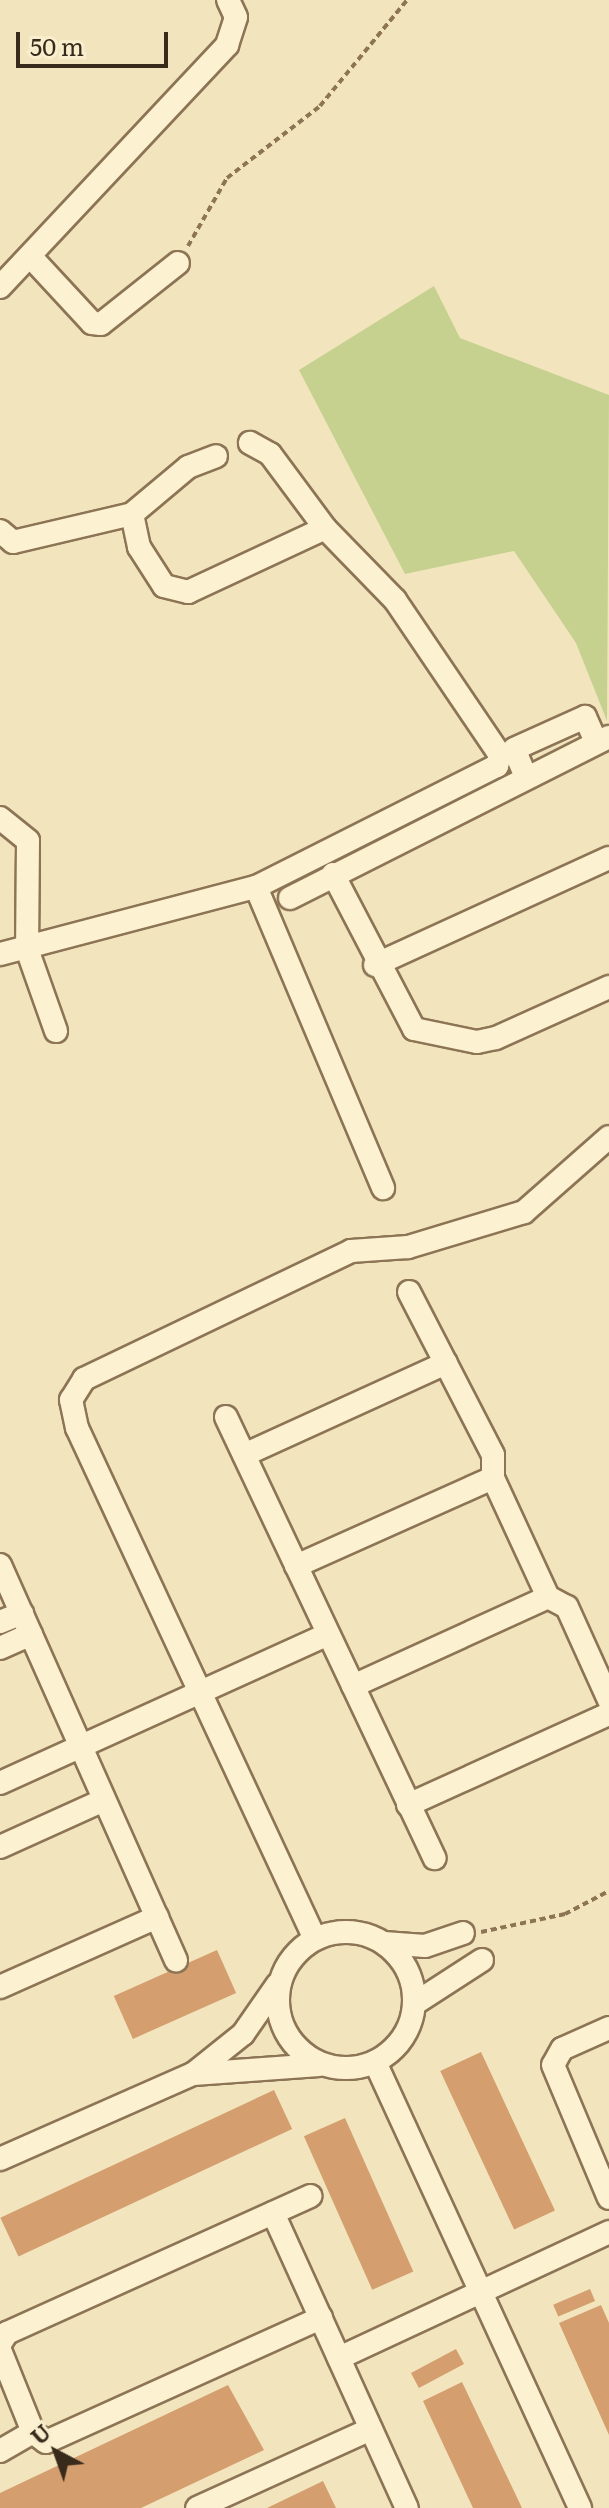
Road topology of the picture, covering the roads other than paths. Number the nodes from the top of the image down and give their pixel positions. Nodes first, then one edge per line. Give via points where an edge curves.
1 (228, 0) edge
2 (30, 256) junction
3 (178, 263) road end
4 (0, 287) edge
5 (250, 443) dead end
6 (216, 456) dead end
7 (132, 514) junction
8 (325, 528) junction
9 (0, 531) edge
10 (603, 740) edge
11 (0, 818) edge
12 (609, 858) edge
13 (333, 874) junction
14 (256, 887) junction
15 (290, 898) dead end
16 (27, 949) junction
17 (0, 954) edge
18 (375, 965) junction
19 (609, 987) edge
20 (56, 1031) dead end
21 (609, 1137) edge
22 (383, 1188) dead end
23 (409, 1292) dead end
24 (446, 1363) junction
25 (226, 1417) dead end
26 (244, 1455) junction
27 (493, 1478) junction
28 (0, 1565) edge
29 (296, 1566) junction
30 (548, 1597) junction
31 (22, 1613) junction
32 (0, 1622) edge
33 (31, 1634) junction
34 (328, 1634) junction
35 (0, 1648) edge
36 (353, 1686) junction
37 (199, 1691) junction
38 (609, 1700) edge
39 (609, 1714) edge
40 (81, 1746) junction
41 (0, 1783) edge
42 (104, 1800) junction
43 (408, 1805) junction
44 (0, 1847) edge
45 (434, 1858) dead end
46 (157, 1917) junction
47 (463, 1933) road end
48 (315, 1939) junction
49 (384, 1943) junction
50 (482, 1960) dead end
51 (176, 1961) dead end
52 (281, 1978) junction
53 (0, 1987) edge
54 (414, 2004) junction
55 (609, 2028) edge
56 (375, 2062) junction
57 (323, 2065) junction
58 (193, 2074) junction
59 (0, 2159) edge
60 (607, 2188) edge
61 (310, 2196) dead end
62 (273, 2213) junction
63 (609, 2232) edge
64 (479, 2292) junction
65 (321, 2318) junction
66 (0, 2344) edge
67 (0, 2350) edge
68 (339, 2358) junction
69 (371, 2429) junction
70 (33, 2432) junction
71 (0, 2451) edge
72 (197, 2508) edge
73 (407, 2508) edge
74 (580, 2508) edge

1 - 2 street via 236,17 227,45
2 - 3 street via 92,323 101,324
2 - 4 street
5 - 8 street via 270,454
6 - 7 street via 188,467
7 - 8 street via 139,547 164,586 188,592
7 - 9 street via 13,542
8 - 14 street via 395,600 500,755 487,775
10 - 13 street
11 - 16 street via 28,841
12 - 18 street
13 - 15 street
13 - 18 street
14 - 16 street
14 - 22 street
16 - 17 street
16 - 20 street
18 - 19 street via 414,1029 477,1042
21 - 37 street via 524,1212 408,1247 351,1251 84,1379 71,1400 77,1428
23 - 24 street
24 - 26 street
24 - 27 street via 493,1455
25 - 26 street
26 - 29 street
27 - 29 street
27 - 30 street
28 - 31 street
29 - 34 street
30 - 36 street
30 - 38 street via 567,1607
31 - 32 street
31 - 33 street
33 - 35 street
33 - 40 street
34 - 36 street
34 - 37 street
36 - 43 street
37 - 40 street
37 - 48 street
39 - 43 street
40 - 41 street
40 - 42 street
42 - 44 street
42 - 46 street
43 - 45 street
46 - 51 street
46 - 53 street
47 - 49 street via 425,1946
48 - 49 street via 362,1933
48 - 52 street
49 - 54 street via 401,1959
50 - 54 street via 445,1977
52 - 57 street via 284,2031
52 - 58 street via 243,2034
54 - 56 street via 408,2028
55 - 60 street via 562,2049 553,2065
56 - 57 street
56 - 64 street
57 - 58 street
58 - 59 street
61 - 62 street
62 - 65 street
62 - 66 street via 7,2333
63 - 64 street
64 - 68 street
64 - 74 street
65 - 68 street
65 - 70 street via 61,2439 46,2442
67 - 70 street
68 - 69 street
69 - 72 street
69 - 73 street
70 - 71 street

